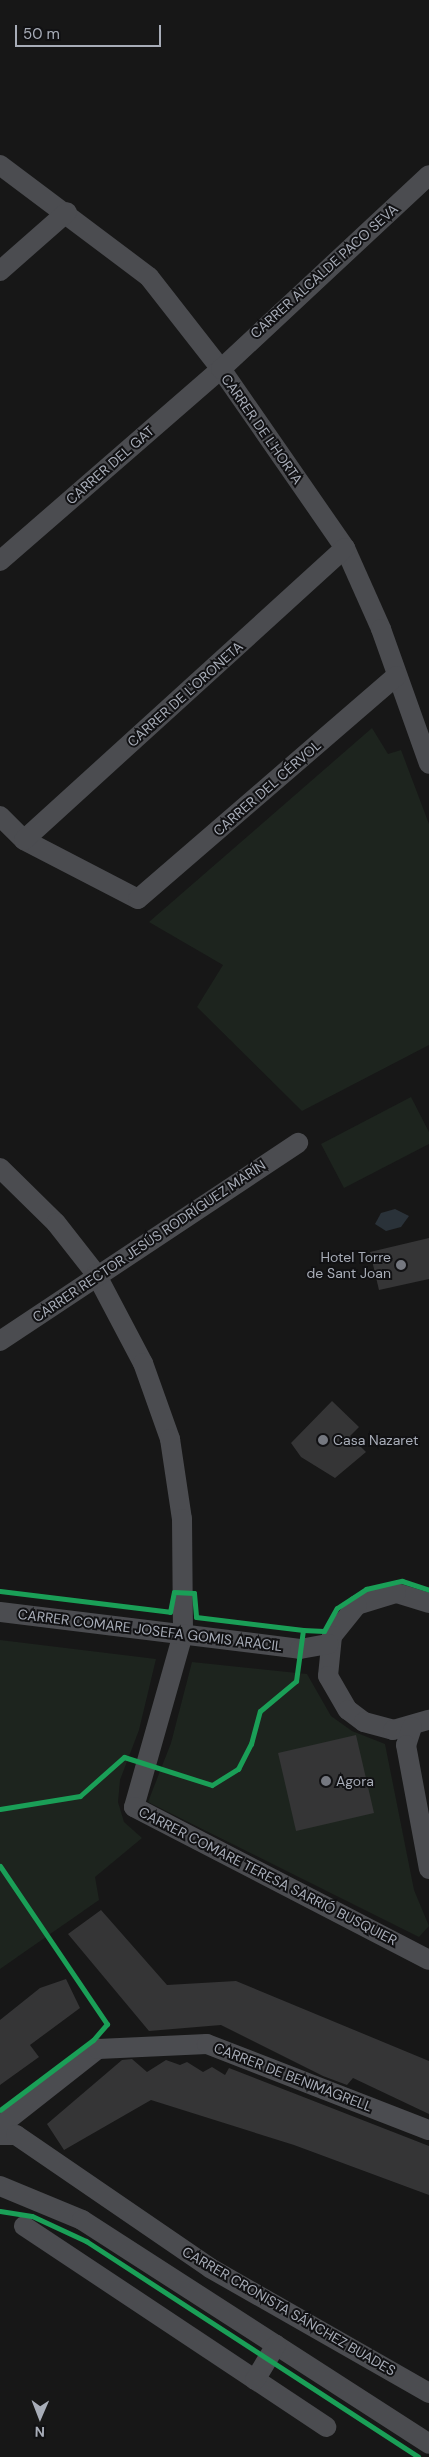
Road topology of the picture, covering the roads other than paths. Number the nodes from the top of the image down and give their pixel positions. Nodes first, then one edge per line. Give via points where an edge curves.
1 (0, 165) edge
2 (429, 175) edge
3 (67, 212) junction
4 (0, 271) edge
5 (221, 369) junction
6 (345, 548) junction
7 (0, 561) edge
8 (396, 676) junction
9 (429, 764) edge
10 (0, 816) edge
11 (24, 840) junction
12 (298, 1142) dead end
13 (0, 1168) edge
14 (96, 1274) junction
15 (0, 1341) edge
16 (429, 1603) edge
17 (0, 1612) edge
18 (182, 1634) junction
19 (329, 1654) junction
20 (410, 1730) edge
21 (429, 1869) edge
22 (429, 1960) edge
23 (0, 2126) edge
24 (429, 2130) edge
25 (0, 2135) edge
26 (0, 2186) edge
27 (24, 2226) dead end
28 (276, 2345) junction
29 (255, 2380) junction
30 (429, 2393) edge
31 (326, 2427) dead end
32 (429, 2444) edge

1 - 3 street, CARRER DE L'HORTA
2 - 5 street, CARRER ALCALDE PACO SEVA
3 - 4 street
3 - 5 street, CARRER DE L'HORTA via 149,277
5 - 6 street, CARRER DE L'HORTA
5 - 7 street, CARRER DEL GAT
6 - 8 street, CARRER DE L'HORTA via 381,629
6 - 11 street, CARRER DE L'ORONETA
8 - 9 street, CARRER DE L'HORTA
8 - 11 street, CARRER DEL CÉRVOL via 138,899
10 - 11 street
12 - 14 street, CARRER RECTOR JESÚS RODRÍGUEZ MARÍN
13 - 14 street via 56,1223
14 - 15 street, CARRER RECTOR JESÚS RODRÍGUEZ MARÍN
14 - 18 street via 143,1364 170,1439 182,1519
16 - 19 street via 396,1593 376,1596 342,1618
17 - 18 street, CARRER COMARE JOSEFA GOMIS ARACIL
18 - 19 street, CARRER COMARE JOSEFA GOMIS ARACIL
18 - 22 street, CARRER COMARE TERESA SARRIÓ BUSQUIER via 134,1807
19 - 20 street via 336,1694 348,1710 364,1722
20 - 21 street
23 - 24 street, CARRER DE BENIMAGRELL via 98,2049 207,2044
25 - 30 street, CARRER CRONISTA SÁNCHEZ BUADES via 16,2135 210,2268
26 - 28 street via 82,2220
27 - 29 street
28 - 29 street
28 - 32 street
29 - 31 street

